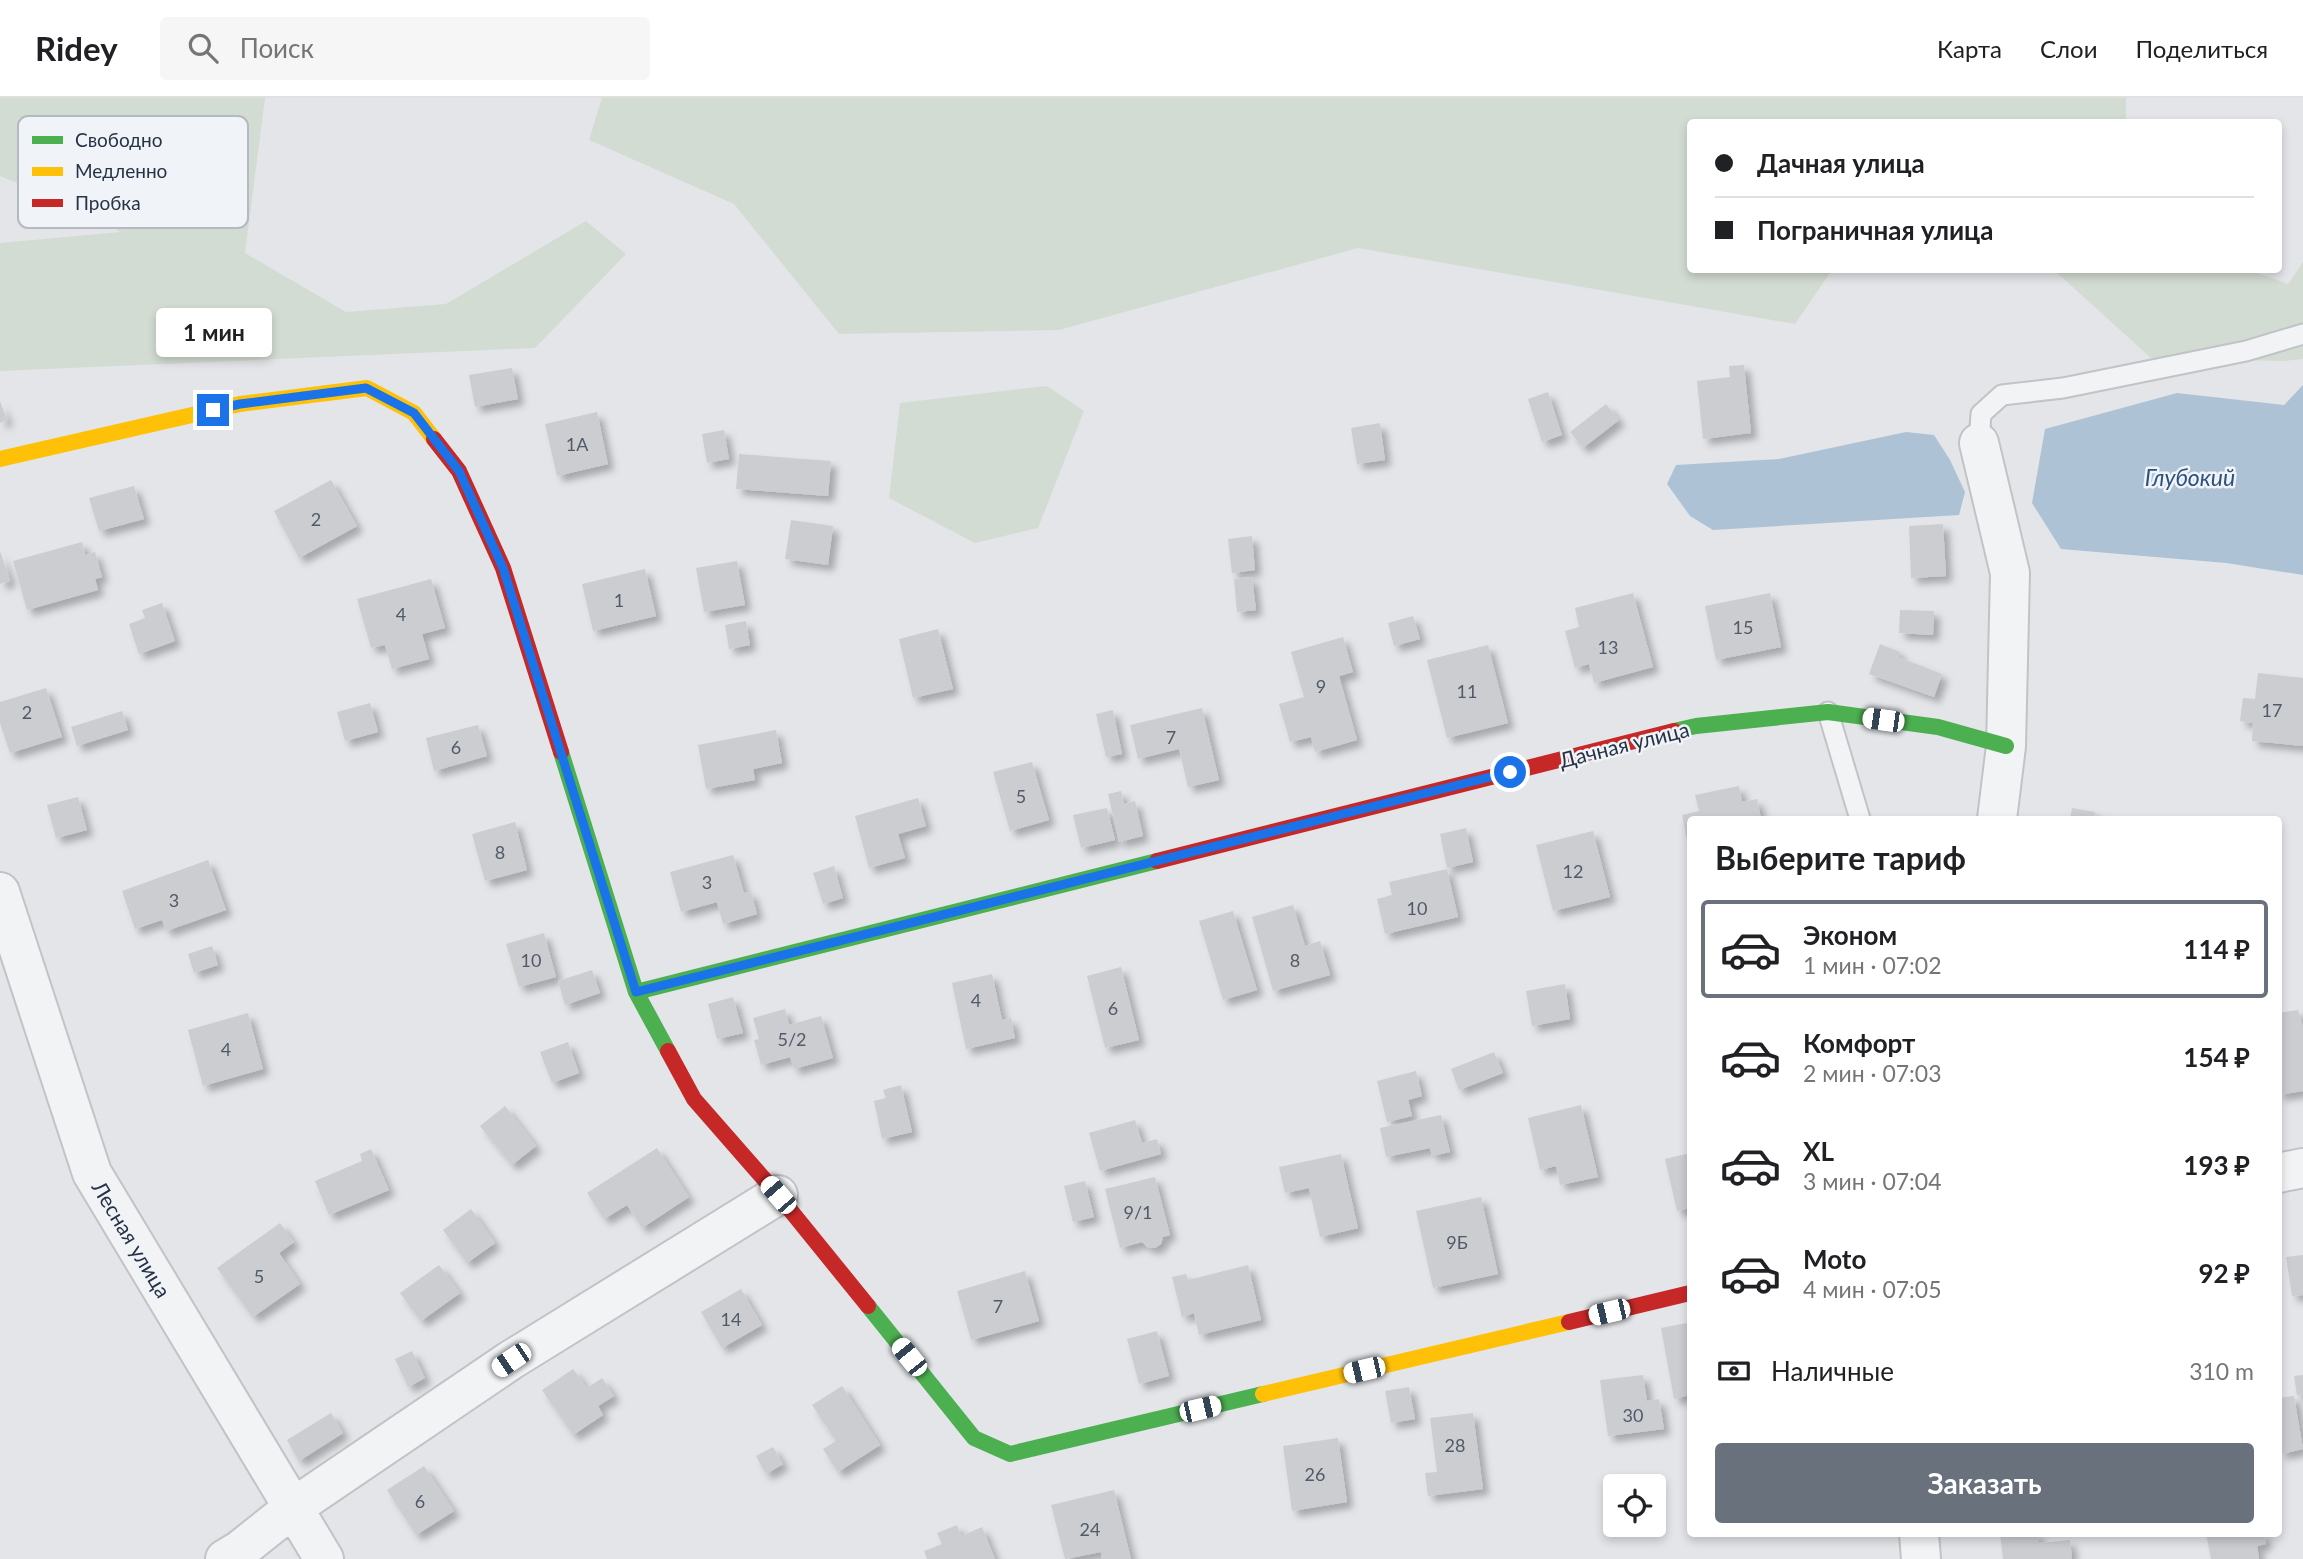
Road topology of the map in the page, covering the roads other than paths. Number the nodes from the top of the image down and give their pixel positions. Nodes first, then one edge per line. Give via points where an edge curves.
1 (2303, 334) edge
2 (1979, 443) joint
3 (0, 459) edge
4 (1828, 712) junction
5 (2006, 746) junction
6 (1859, 816) edge
7 (1997, 816) edge
8 (0, 892) edge
9 (636, 992) junction
10 (2303, 1168) edge
11 (2282, 1172) edge
12 (778, 1195) junction
13 (1687, 1294) edge
14 (294, 1507) junction
15 (1919, 1537) edge
16 (225, 1559) edge
17 (324, 1559) edge
18 (1921, 1559) edge

1 - 2 lane via 2063,388 2002,395 1981,414
2 - 5 street via 2010,573
3 - 9 street via 240,404 366,388 414,413 459,471 503,568
4 - 5 street, Дачная улица via 1938,727
4 - 6 lane
4 - 9 street, Дачная улица via 1696,726
5 - 7 street
8 - 14 street, Лесная улица via 92,1173
9 - 12 street via 694,1099
10 - 11 street
12 - 13 street via 974,1438 1010,1454
12 - 14 street via 511,1360
14 - 16 street
14 - 17 street, Лесная улица
15 - 18 street

